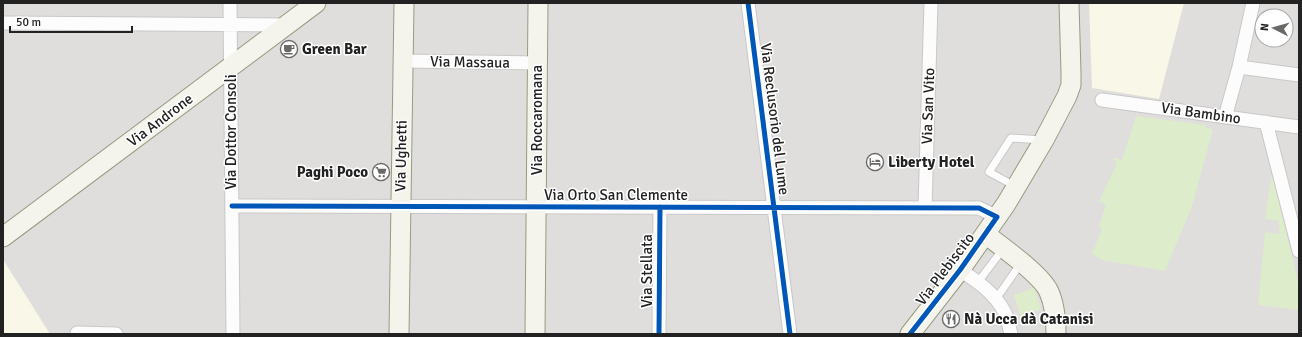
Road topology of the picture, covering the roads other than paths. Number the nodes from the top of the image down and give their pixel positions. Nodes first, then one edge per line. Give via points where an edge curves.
1 (230, 3) edge
2 (316, 3) edge
3 (404, 3) edge
4 (538, 3) edge
5 (748, 3) edge
6 (931, 3) edge
7 (1069, 3) edge
8 (1253, 3) edge
9 (3, 23) edge
10 (230, 25) junction
11 (286, 25) junction
12 (402, 60) junction
13 (537, 63) junction
14 (231, 67) junction
15 (1239, 67) junction
16 (1299, 75) edge
17 (1102, 100) dead end
18 (1225, 117) junction
19 (1266, 122) junction
20 (1299, 127) edge
21 (1044, 140) junction
22 (1017, 187) junction
23 (232, 206) junction
24 (401, 206) junction
25 (536, 207) junction
26 (660, 207) junction
27 (775, 208) junction
28 (925, 208) junction
29 (997, 217) junction
30 (985, 234) junction
31 (3, 237) edge
32 (1298, 244) edge
33 (1004, 248) junction
34 (1021, 262) junction
35 (960, 270) junction
36 (978, 282) junction
37 (996, 299) junction
38 (77, 333) edge
39 (116, 334) edge
40 (233, 334) edge
41 (399, 334) edge
42 (535, 334) edge
43 (659, 334) edge
44 (790, 334) edge
45 (910, 334) edge
46 (1011, 334) edge
47 (1056, 334) edge

1 - 10 street, Via Dottor Consoli
2 - 11 street, Via Androne
3 - 12 street, Via Ughetti
4 - 13 street, Via Roccaromana
5 - 27 street, Via Reclusorio del Lume
6 - 28 street, Via San Vito
7 - 21 street, Via Plebiscito via 1072,73 1070,85
8 - 15 street
9 - 10 street
10 - 11 street
10 - 14 street, Via Dottor Consoli
11 - 14 street, Via Androne
12 - 13 street, Via Massaua
12 - 24 street, Via Ughetti
13 - 25 street, Via Roccaromana
14 - 23 street, Via Dottor Consoli
14 - 31 street, Via Androne
15 - 16 street
15 - 18 street
17 - 18 street, Via Bambino
18 - 19 street, Via Bambino
19 - 20 street, Via Bambino
19 - 32 street
21 - 22 street, Via Plebiscito
21 - 22 lane via 1011,138 989,172
22 - 29 street, Via Plebiscito
23 - 24 street, Via Orto San Clemente
23 - 40 street, Via Dottor Consoli
24 - 25 street, Via Orto San Clemente
24 - 41 street, Via Ughetti
25 - 26 street, Via Orto San Clemente
25 - 42 street, Via Roccaromana
26 - 27 street, Via Orto San Clemente
26 - 43 street, Via Stellata
27 - 28 street, Via Orto San Clemente
27 - 44 street, Via Reclusorio del Lume
28 - 29 street, Via Orto San Clemente via 979,208
29 - 30 street, Via Plebiscito
30 - 33 street
30 - 35 street, Via Plebiscito
33 - 34 street
33 - 36 lane
34 - 37 lane
34 - 47 street via 1049,291 1056,318
35 - 36 street
35 - 45 street, Via Plebiscito
36 - 37 street
37 - 46 street via 1005,313
38 - 39 street

